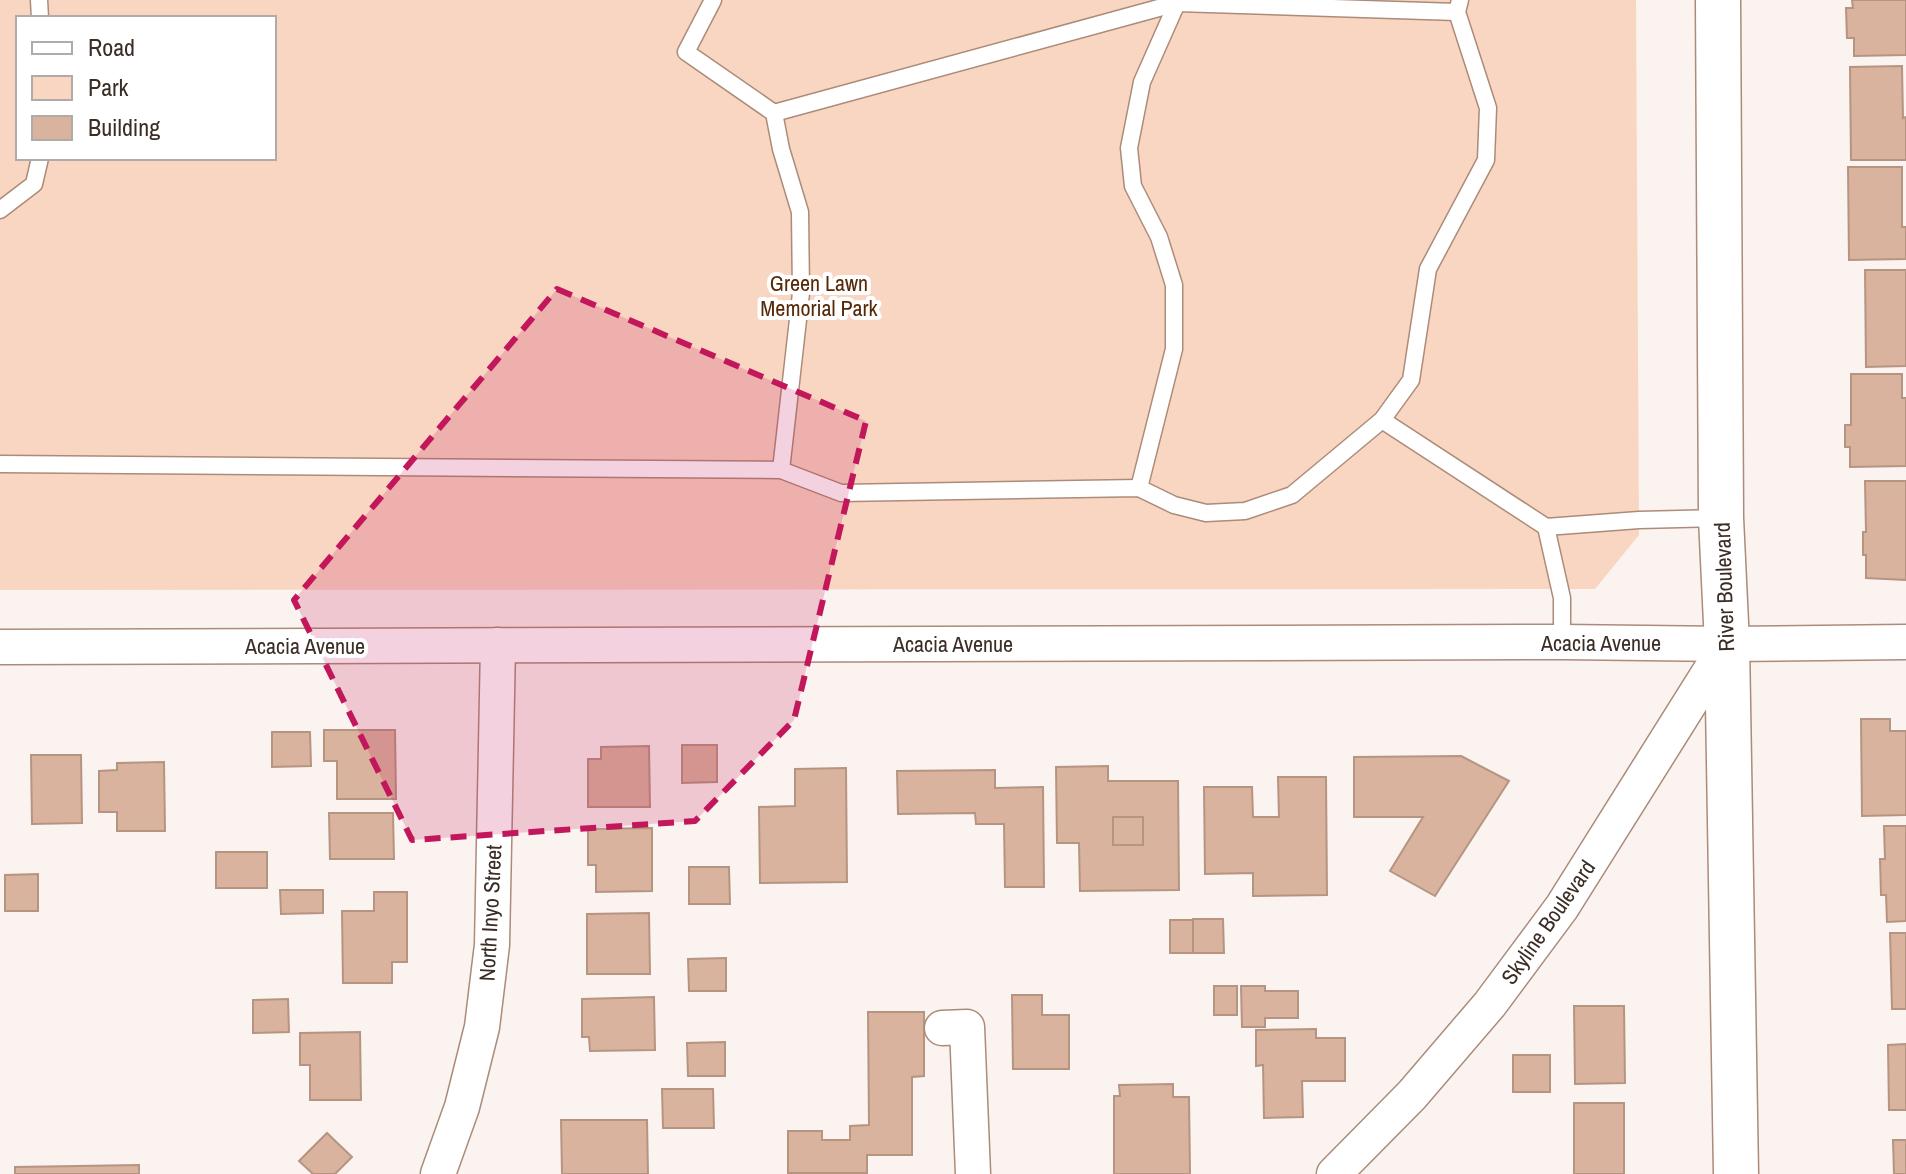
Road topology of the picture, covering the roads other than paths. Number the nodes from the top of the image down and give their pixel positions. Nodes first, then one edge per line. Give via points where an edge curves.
1 (713, 0) edge
2 (1718, 0) edge
3 (1176, 1) edge
4 (1458, 6) edge
5 (774, 113) junction
6 (40, 160) edge
7 (0, 210) edge
8 (1382, 420) junction
9 (0, 464) edge
10 (781, 470) junction
11 (1139, 488) junction
12 (1721, 518) junction
13 (1546, 527) junction
14 (1562, 642) junction
15 (1906, 642) edge
16 (1727, 644) junction
17 (498, 645) junction
18 (0, 647) edge
19 (942, 1028) dead end
20 (438, 1174) edge
21 (973, 1174) edge
22 (1334, 1174) edge
23 (1736, 1174) edge

1 - 5 lane via 686,52
2 - 12 main road, River Boulevard
3 - 4 lane
3 - 5 lane
3 - 11 lane via 1142,82 1129,148 1133,186 1159,237 1174,285 1174,349
4 - 8 lane via 1488,108 1486,160 1428,269 1411,380
5 - 10 lane via 800,212 801,293
6 - 7 lane via 34,184
8 - 11 lane via 1292,495 1245,511 1206,513
8 - 13 lane
9 - 10 lane
10 - 11 lane via 841,493
12 - 13 lane
12 - 16 main road, River Boulevard
13 - 14 lane via 1562,598
14 - 16 street, Acacia Avenue
14 - 17 street, Acacia Avenue
15 - 16 street, Acacia Avenue
16 - 22 street, Skyline Boulevard via 1562,907 1508,980 1412,1095
16 - 23 main road, River Boulevard
17 - 18 street, Acacia Avenue
17 - 20 street, North Inyo Street via 492,945 482,1027
19 - 21 street via 967,1027

